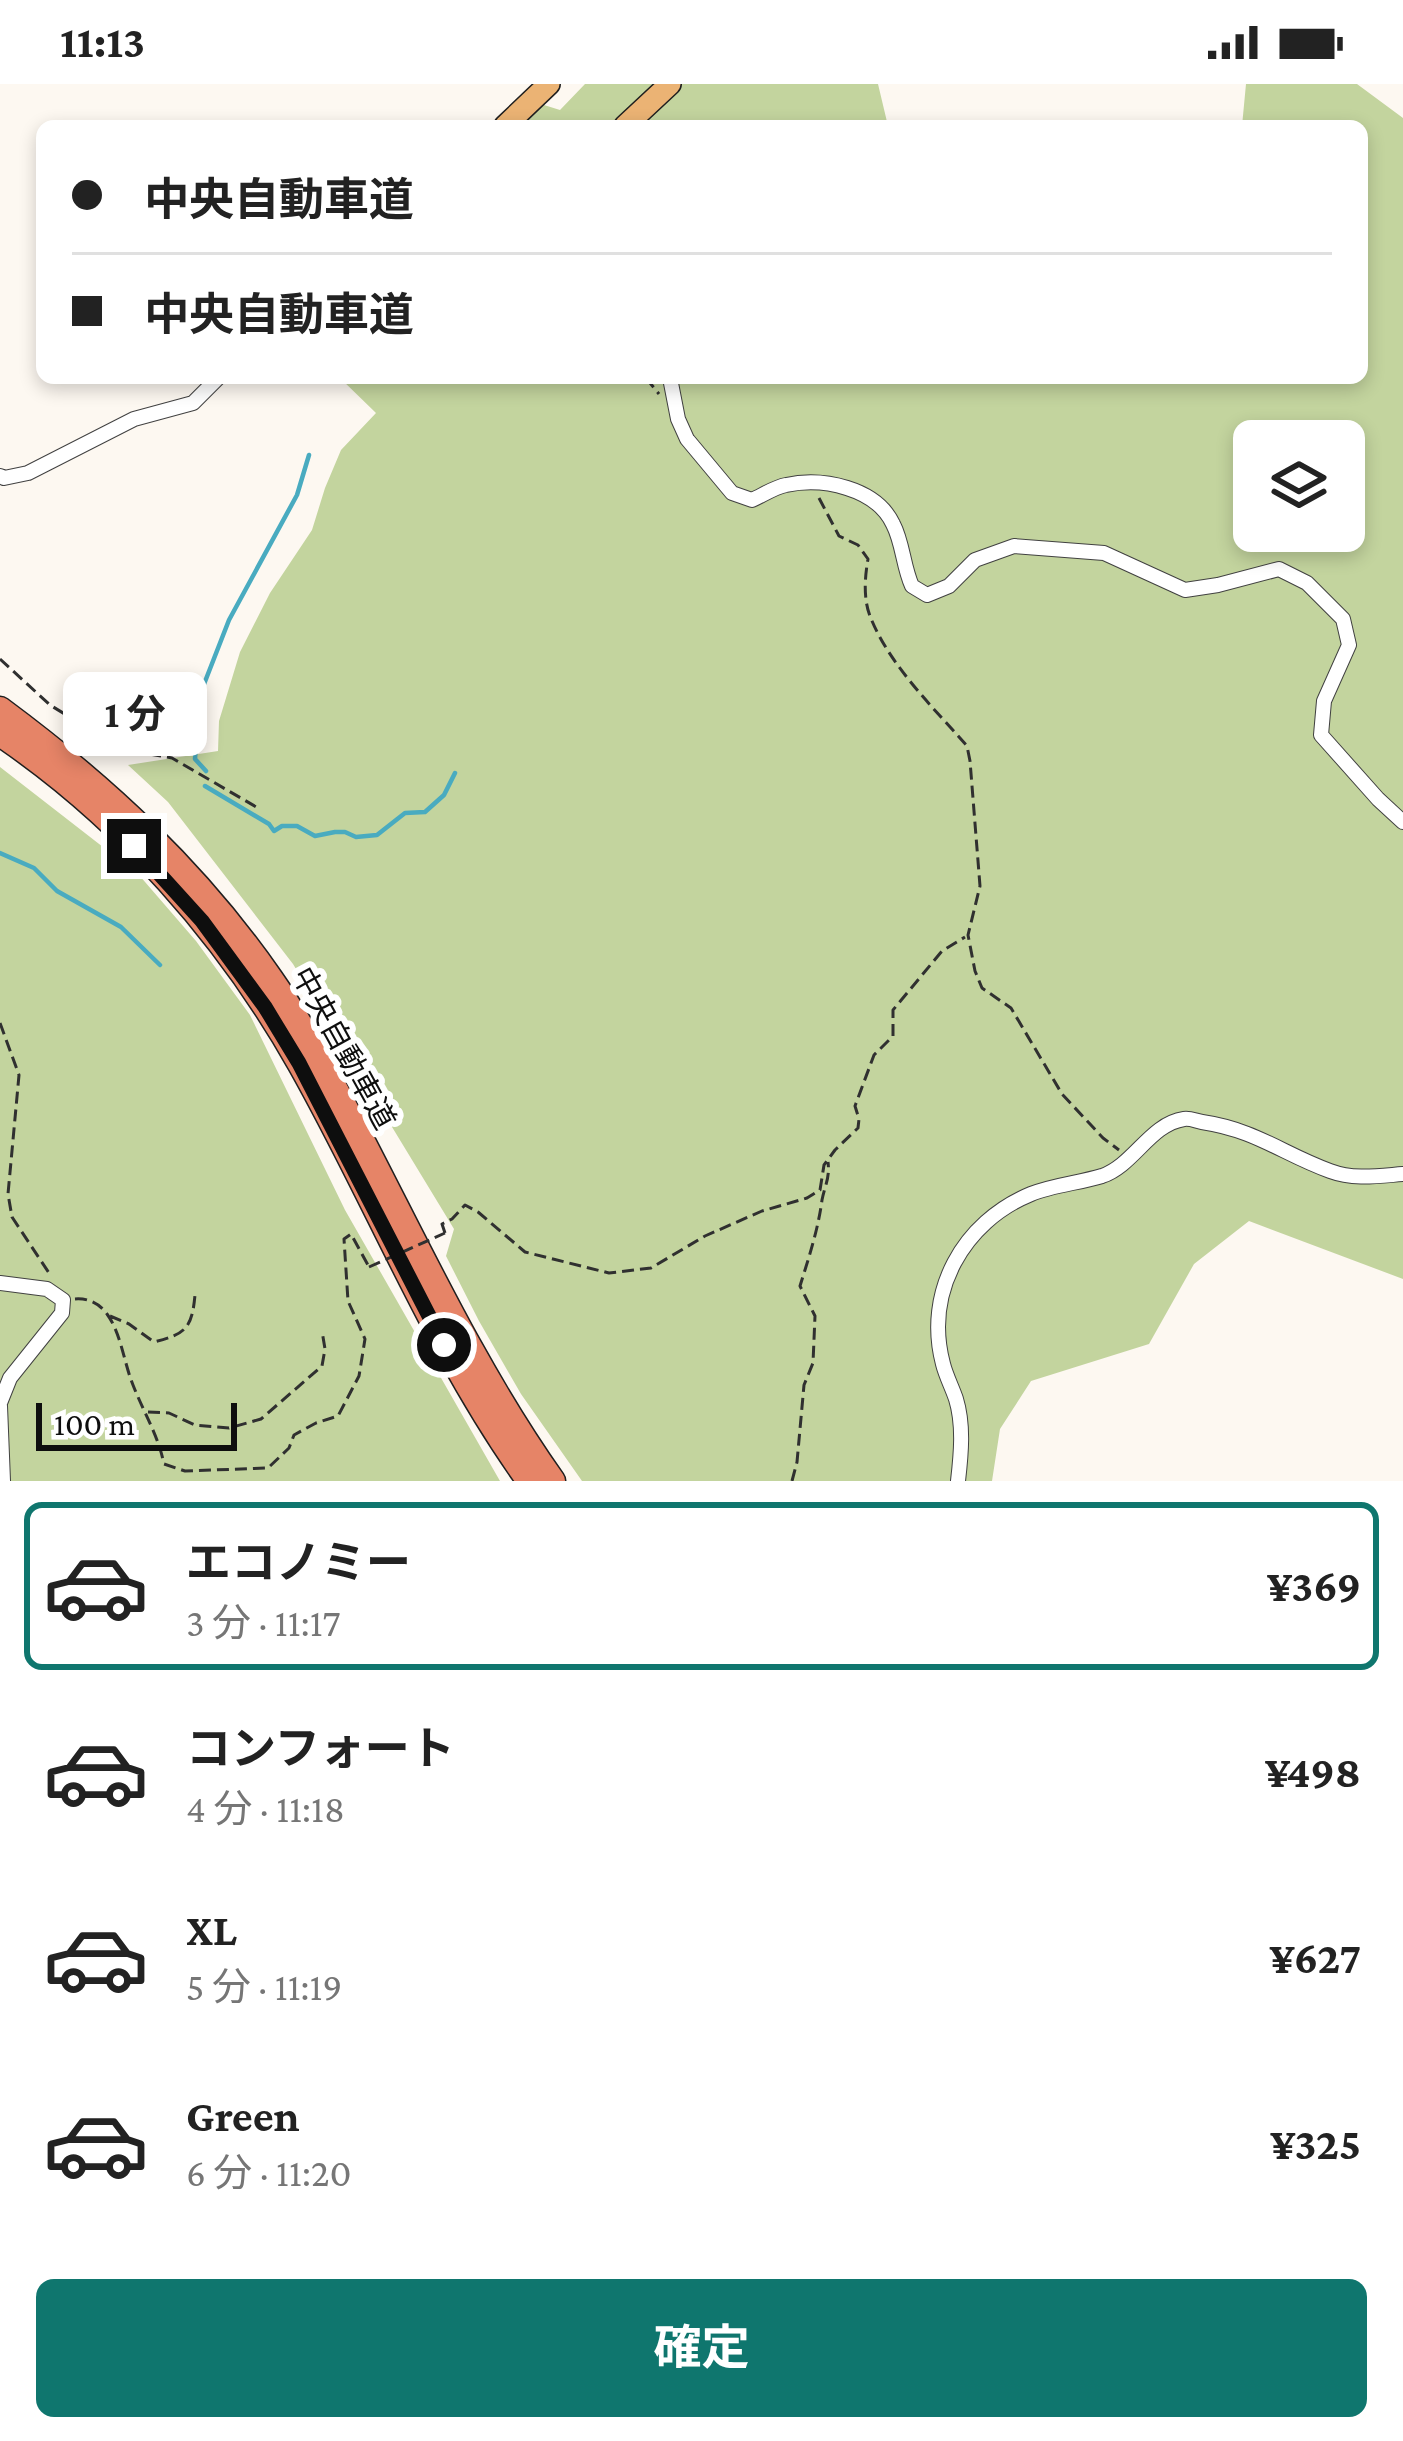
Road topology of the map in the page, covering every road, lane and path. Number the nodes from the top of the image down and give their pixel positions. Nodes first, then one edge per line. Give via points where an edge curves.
1 (549, 84) edge
2 (670, 84) edge
3 (511, 120) edge
4 (631, 120) edge
5 (212, 384) edge
6 (671, 384) edge
7 (0, 476) edge
8 (811, 484) junction
9 (0, 659) edge
10 (0, 709) edge
11 (0, 734) edge
12 (258, 808) dead end
13 (1403, 822) edge
14 (968, 935) junction
15 (0, 1023) edge
16 (1131, 1156) junction
17 (827, 1160) junction
18 (1403, 1174) edge
19 (0, 1282) edge
20 (195, 1295) dead end
21 (63, 1300) junction
22 (109, 1316) junction
23 (322, 1331) dead end
24 (0, 1404) edge
25 (146, 1412) junction
26 (3, 1481) edge
27 (529, 1481) edge
28 (554, 1481) edge
29 (792, 1481) edge
30 (958, 1481) edge

1 - 3 main road
2 - 4 main road
5 - 7 street via 193,403 134,419 28,473
6 - 8 street via 687,440 732,493 752,500 785,484
8 - 13 street via 854,490 883,506 912,586 927,595 975,560 1014,546 1104,553 1185,590 1279,569 1307,583 1343,619 1349,646 1324,701 1321,735
8 - 14 path via 839,536 868,559 869,614 889,650 967,746 980,886
9 - 12 path via 50,705 122,749 172,758
10 - 28 highway, 中央自動車道 via 125,809 272,980 462,1335
11 - 27 highway, 中央自動車道 via 134,846 248,980 483,1413
14 - 16 path via 982,988 1011,1008 1062,1094
14 - 17 path via 943,951 893,1010 893,1036 874,1055 855,1106 858,1128
15 - 21 path via 19,1075 12,1217
16 - 18 street via 1184,1119 1245,1131 1331,1172
16 - 30 street via 1111,1173 1000,1209 959,1255 937,1316 958,1404
17 - 25 path, bridge via 820,1190 807,1198 631,1272 525,1252 465,1205 442,1224 445,1233 369,1267 351,1234 344,1239 348,1301 365,1339 359,1376 338,1416 294,1435 268,1468 185,1471 164,1464
17 - 29 path via 821,1222 800,1286 815,1316
19 - 21 street via 47,1289
20 - 22 path via 193,1319 179,1335 154,1342
21 - 22 path via 83,1297
21 - 24 street
22 - 25 path
23 - 25 path via 322,1366 261,1419 195,1425
24 - 26 street

